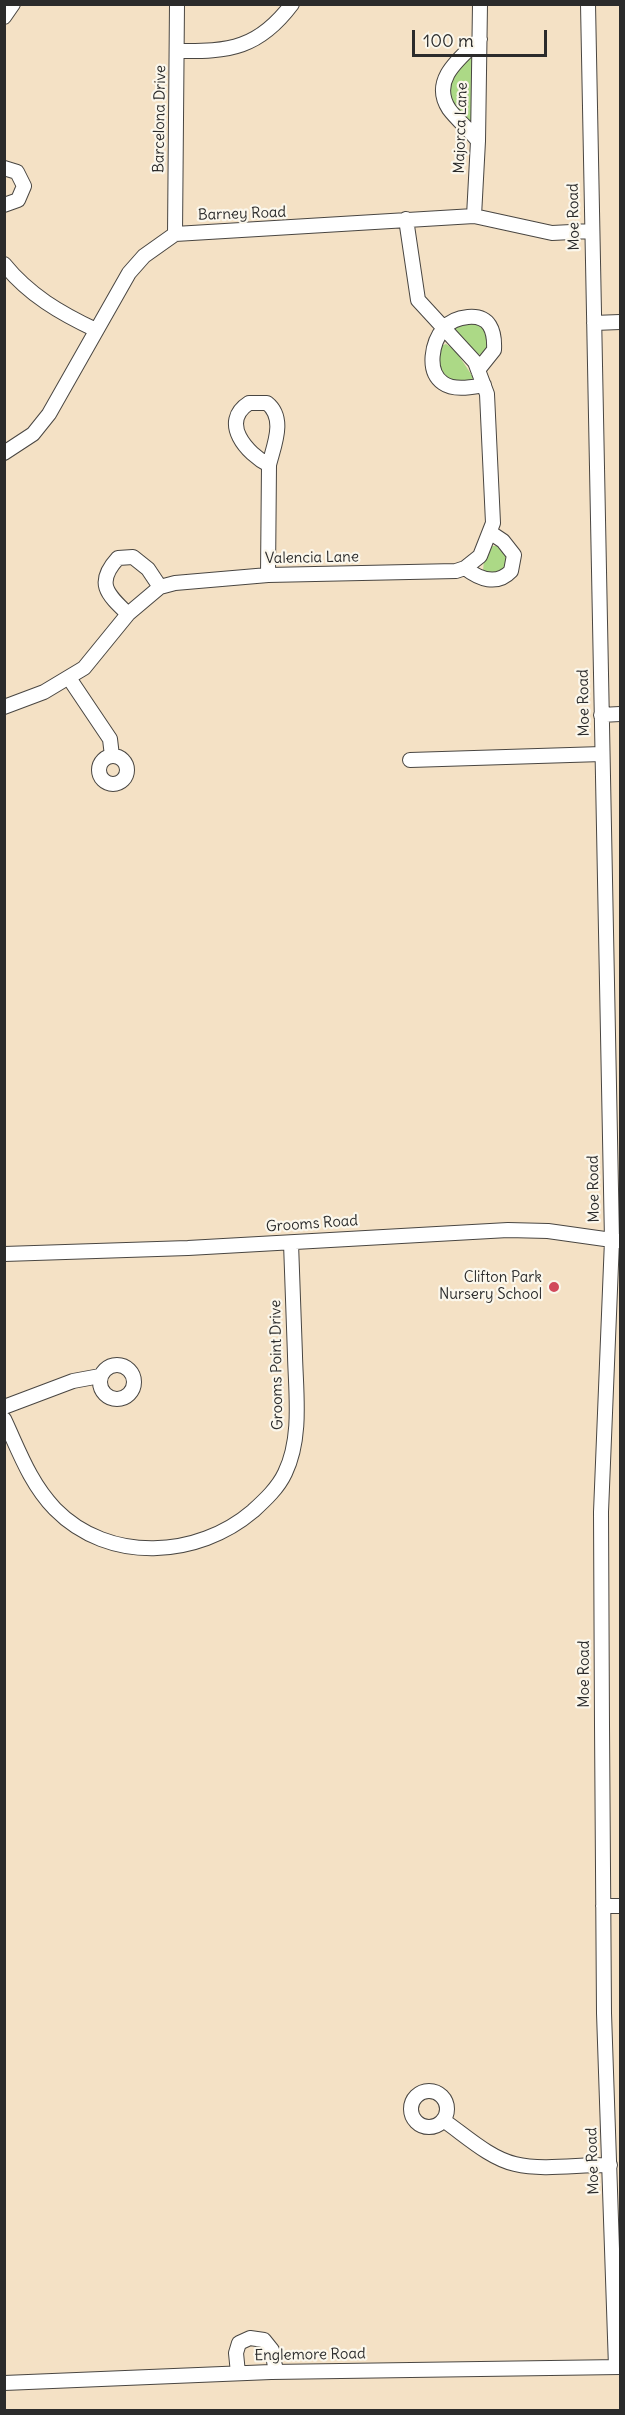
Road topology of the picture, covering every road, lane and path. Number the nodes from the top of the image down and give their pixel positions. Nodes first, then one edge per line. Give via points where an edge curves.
1 (13, 4) edge
2 (177, 4) edge
3 (292, 4) edge
4 (480, 4) edge
5 (588, 4) edge
6 (4, 17) edge
7 (480, 39) junction
8 (177, 51) junction
9 (478, 141) junction
10 (4, 168) edge
11 (4, 206) edge
12 (474, 216) junction
13 (406, 219) junction
14 (591, 231) junction
15 (176, 234) junction
16 (4, 264) edge
17 (621, 322) edge
18 (594, 323) junction
19 (96, 330) junction
20 (442, 330) junction
21 (478, 370) junction
22 (484, 385) junction
23 (4, 453) edge
24 (269, 465) dead end
25 (490, 532) junction
26 (465, 568) junction
27 (268, 575) junction
28 (160, 587) junction
29 (128, 614) junction
30 (69, 678) junction
31 (4, 706) edge
32 (621, 714) edge
33 (601, 715) junction
34 (602, 754) junction
35 (112, 756) dead end
36 (410, 760) dead end
37 (616, 1241) edge
38 (291, 1243) junction
39 (4, 1254) edge
40 (100, 1376) dead end
41 (4, 1407) edge
42 (4, 1419) edge
43 (603, 1906) junction
44 (621, 1906) edge
45 (614, 2095) edge
46 (443, 2120) dead end
47 (610, 2165) junction
48 (618, 2367) edge
49 (276, 2372) junction
50 (238, 2373) junction
51 (4, 2383) edge

1 - 6 street
2 - 8 street, Barcelona Drive
3 - 8 street via 271,30 244,45 222,50
4 - 7 street, Majorca Lane
5 - 14 street, Moe Road
7 - 9 street, Majorca Lane
7 - 9 street via 444,78 442,92 450,110
8 - 15 street, Barcelona Drive
9 - 12 street, Majorca Lane
10 - 11 street via 17,172 24,186 18,200
12 - 13 street, Barney Road
12 - 14 street, Barney Road via 552,233
13 - 15 street, Barney Road
13 - 20 street via 418,300
14 - 18 street, Moe Road
15 - 19 street via 144,256 129,273
16 - 19 street via 20,284 44,303
17 - 18 street
18 - 33 street, Moe Road
19 - 23 street via 49,414 33,434
20 - 21 street via 475,362
20 - 21 street via 463,317 487,320 494,350
20 - 22 street via 432,356 435,374 449,386
21 - 22 street
22 - 25 street via 492,507
24 - 27 street
25 - 26 street via 480,556
25 - 26 street via 514,555 511,571 495,580 481,579
26 - 27 street, Valencia Lane
27 - 28 street, Valencia Lane
28 - 29 street
28 - 29 street via 148,569 133,557 118,558 108,569 105,585 109,596
29 - 30 street via 95,657
30 - 31 street
30 - 35 street via 110,739
32 - 33 street
33 - 34 street, Moe Road
34 - 36 street
34 - 37 street, Moe Road
37 - 38 street, Grooms Road via 548,1231 508,1230
37 - 43 street, Moe Road via 601,1512
38 - 39 street, Grooms Road
38 - 42 street, Grooms Point Drive via 297,1413 294,1445 285,1473 273,1492 224,1532 156,1550 132,1549 92,1535 57,1511 33,1484
40 - 41 street via 73,1381
43 - 44 street
43 - 45 street, Moe Road
45 - 47 street, Moe Road
46 - 47 street via 514,2164
47 - 48 street, Moe Road
48 - 49 street, Englemore Road
49 - 50 street, Englemore Road
49 - 50 street via 272,2350 264,2340 250,2338 239,2343
50 - 51 street, Englemore Road

